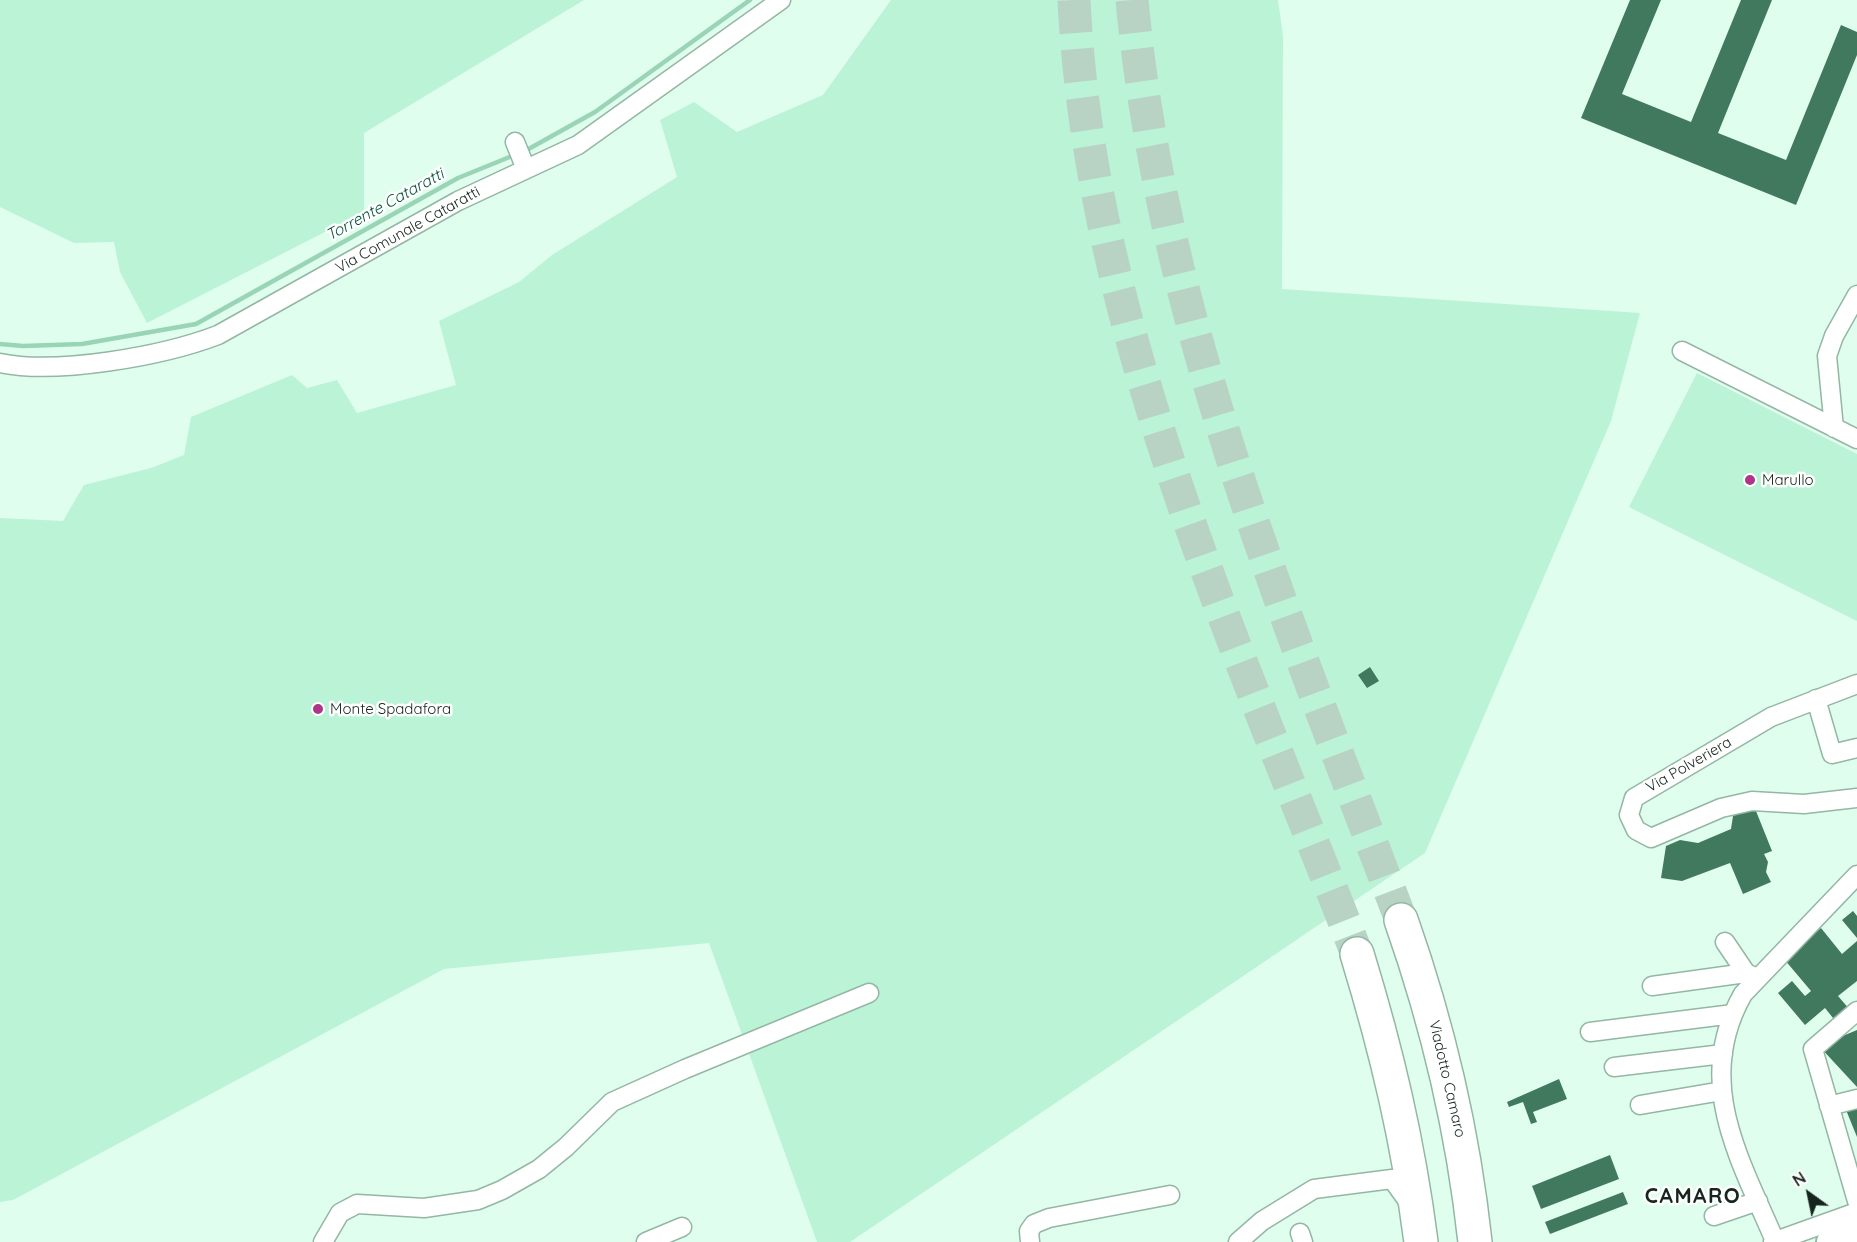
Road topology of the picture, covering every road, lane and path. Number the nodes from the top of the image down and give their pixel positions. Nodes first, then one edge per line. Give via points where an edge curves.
1 (780, 0) edge
2 (514, 142) dead end
3 (526, 169) junction
4 (1857, 295) edge
5 (1682, 351) dead end
6 (0, 363) edge
7 (1834, 428) junction
8 (1857, 439) edge
9 (1857, 684) edge
10 (1815, 699) junction
11 (1857, 748) edge
12 (1857, 798) edge
13 (1857, 875) edge
14 (1401, 920) tunnel mouth
15 (1725, 942) dead end
16 (1357, 954) tunnel mouth
17 (1751, 975) junction
18 (1652, 986) dead end
19 (868, 993) dead end
20 (1857, 1011) edge
21 (1733, 1014) junction
22 (1590, 1032) dead end
23 (1723, 1054) junction
24 (1614, 1067) dead end
25 (1722, 1091) junction
26 (1857, 1099) edge
27 (1640, 1105) dead end
28 (1828, 1106) junction
29 (1170, 1195) dead end
30 (1758, 1201) junction
31 (1857, 1201) edge
32 (1857, 1212) edge
33 (1714, 1216) dead end
34 (682, 1227) dead end
35 (1857, 1233) edge
36 (323, 1242) edge
37 (646, 1242) edge
38 (1030, 1242) edge
39 (1238, 1242) edge
40 (1419, 1242) edge
41 (1475, 1242) edge
42 (1774, 1242) edge
43 (1831, 1242) edge

1 - 3 street, Via Comunale Cataratti via 578,145
2 - 3 street
3 - 6 street, Via Comunale Cataratti via 458,201 218,335 190,346 45,368
4 - 7 street via 1827,356
5 - 7 street
7 - 8 street
9 - 10 street, Via Polveriera
10 - 11 street via 1832,754
10 - 12 street, Via Polveriera via 1771,717 1634,798 1629,808 1631,821 1643,836 1651,838 1721,808 1752,801 1804,804
13 - 17 street
14 - 41 highway, Viadotto Camaro via 1442,1048 1466,1168
15 - 17 street
16 - 40 highway via 1398,1101
17 - 18 street
17 - 21 street
19 - 36 street via 612,1102 539,1169 502,1190 478,1200 424,1208 357,1204 340,1213
20 - 28 street via 1813,1049
21 - 22 street
21 - 23 street
23 - 24 street
23 - 25 street
25 - 27 street
25 - 30 street via 1728,1129
26 - 28 street
28 - 31 street
29 - 38 street via 1049,1218 1034,1224 1029,1231
30 - 33 street
30 - 42 street
32 - 42 street
34 - 37 street
35 - 43 main road
39 - 40 street via 1262,1221 1314,1188 1392,1179 1409,1201

